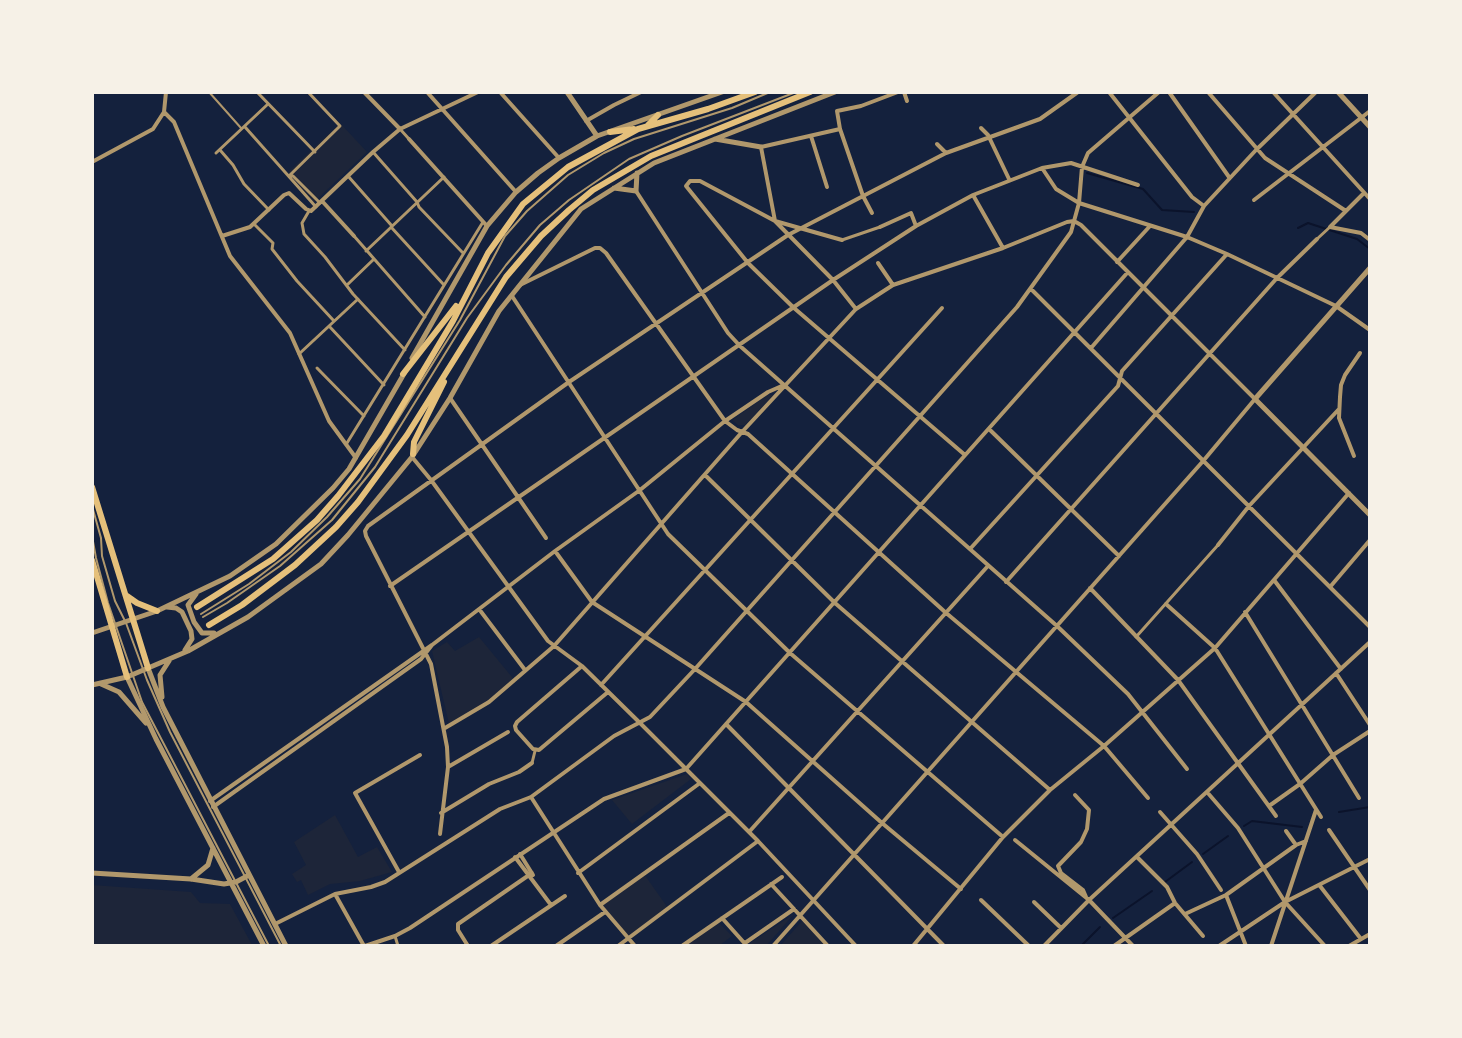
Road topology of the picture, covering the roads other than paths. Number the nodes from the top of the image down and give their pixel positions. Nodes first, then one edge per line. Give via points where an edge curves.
1 (166, 92) edge
2 (209, 92) edge
3 (257, 92) edge
4 (308, 92) edge
5 (364, 92) edge
6 (427, 92) edge
7 (478, 92) edge
8 (500, 92) edge
9 (567, 92) edge
10 (641, 92) edge
11 (722, 92) edge
12 (755, 92) edge
13 (770, 92) edge
14 (796, 92) edge
15 (810, 92) edge
16 (834, 92) edge
17 (898, 92) edge
18 (904, 92) edge
19 (1078, 92) edge
20 (1109, 92) edge
21 (1159, 92) edge
22 (1169, 92) edge
23 (1208, 92) edge
24 (1273, 92) edge
25 (1316, 92) edge
26 (1338, 92) edge
27 (907, 101) dead end
28 (268, 104) junction
29 (441, 108) junction
30 (1370, 111) edge
31 (164, 112) junction
32 (658, 115) junction
33 (1294, 115) junction
34 (1361, 117) junction
35 (1128, 118) junction
36 (586, 121) junction
37 (647, 126) junction
38 (1370, 127) edge
39 (243, 128) junction
40 (981, 128) dead end
41 (400, 129) junction
42 (638, 129) junction
43 (840, 129) junction
44 (610, 132) junction
45 (597, 136) junction
46 (811, 136) junction
47 (989, 138) junction
48 (409, 139) joint
49 (714, 139) junction
50 (937, 144) dead end
51 (761, 147) junction
52 (1322, 147) junction
53 (1256, 150) junction
54 (315, 152) junction
55 (373, 152) junction
56 (946, 153) junction
57 (559, 158) junction
58 (92, 162) edge
59 (1082, 166) junction
60 (1042, 168) junction
61 (637, 173) junction
62 (1288, 174) junction
63 (289, 176) junction
64 (348, 176) junction
65 (444, 177) junction
66 (1229, 177) junction
67 (1009, 179) junction
68 (1138, 185) dead end
69 (827, 187) dead end
70 (614, 188) junction
71 (636, 191) junction
72 (516, 192) junction
73 (1364, 193) junction
74 (973, 195) junction
75 (863, 196) junction
76 (1370, 199) edge
77 (1254, 200) dead end
78 (321, 202) junction
79 (418, 202) junction
80 (1079, 203) junction
81 (1204, 206) junction
82 (316, 207) junction
83 (269, 210) junction
84 (308, 211) junction
85 (1346, 211) junction
86 (872, 213) dead end
87 (1074, 221) junction
88 (775, 222) junction
89 (254, 224) junction
90 (485, 224) junction
91 (916, 226) junction
92 (1150, 226) junction
93 (391, 227) junction
94 (880, 227) joint
95 (1330, 227) junction
96 (799, 228) junction
97 (788, 235) junction
98 (222, 236) junction
99 (354, 236) joint
100 (1187, 237) junction
101 (1317, 239) joint
102 (842, 240) joint
103 (1370, 240) edge
104 (1003, 248) junction
105 (366, 251) junction
106 (462, 253) junction
107 (1227, 254) junction
108 (374, 260) junction
109 (878, 262) dead end
110 (1117, 262) junction
111 (748, 263) junction
112 (1370, 268) edge
113 (1128, 272) junction
114 (1277, 278) junction
115 (833, 280) junction
116 (347, 285) junction
117 (444, 285) junction
118 (520, 285) junction
119 (893, 285) junction
120 (1143, 287) junction
121 (1031, 289) junction
122 (702, 293) junction
123 (512, 296) junction
124 (358, 299) junction
125 (462, 300) junction
126 (1336, 306) junction
127 (794, 308) junction
128 (942, 308) dead end
129 (856, 309) junction
130 (1171, 315) junction
131 (425, 317) junction
132 (334, 321) junction
133 (655, 324) junction
134 (329, 326) junction
135 (1370, 330) edge
136 (1075, 332) junction
137 (830, 337) junction
138 (740, 346) junction
139 (1091, 348) junction
140 (405, 350) junction
141 (1360, 353) dead end
142 (1210, 354) junction
143 (299, 355) junction
144 (451, 364) junction
145 (317, 368) dead end
146 (403, 374) junction
147 (693, 378) junction
148 (1120, 378) junction
149 (878, 379) junction
150 (569, 382) junction
151 (384, 385) junction
152 (784, 385) junction
153 (450, 398) junction
154 (1255, 399) junction
155 (1339, 409) junction
156 (1157, 413) junction
157 (364, 416) junction
158 (920, 416) junction
159 (725, 421) junction
160 (833, 429) junction
161 (989, 429) junction
162 (742, 432) junction
163 (606, 438) junction
164 (347, 443) junction
165 (482, 443) junction
166 (1304, 448) junction
167 (965, 455) junction
168 (412, 456) junction
169 (1354, 456) dead end
170 (356, 458) junction
171 (1204, 460) junction
172 (876, 466) junction
173 (792, 474) junction
174 (705, 475) junction
175 (1037, 476) junction
176 (432, 480) junction
177 (92, 486) edge
178 (640, 490) junction
179 (1349, 493) junction
180 (519, 498) junction
181 (92, 506) edge
182 (920, 506) junction
183 (1249, 506) junction
184 (1071, 509) junction
185 (835, 512) junction
186 (1370, 515) edge
187 (751, 520) junction
188 (661, 524) junction
189 (470, 531) junction
190 (92, 536) edge
191 (546, 538) dead end
192 (1370, 540) edge
193 (1218, 544) joint
194 (970, 550) junction
195 (554, 551) junction
196 (879, 552) junction
197 (1297, 554) junction
198 (1119, 556) junction
199 (92, 560) edge
200 (792, 560) junction
201 (987, 567) junction
202 (705, 570) junction
203 (1274, 580) junction
204 (1006, 582) junction
205 (390, 586) junction
206 (509, 586) junction
207 (1330, 587) junction
208 (204, 588) junction
209 (1090, 588) junction
210 (126, 594) junction
211 (592, 602) junction
212 (835, 603) junction
213 (1166, 604) junction
214 (160, 609) junction
215 (479, 609) junction
216 (199, 610) joint
217 (747, 611) junction
218 (945, 612) junction
219 (1245, 612) junction
220 (203, 617) dead end
221 (134, 620) junction
222 (126, 623) junction
223 (209, 625) dead end
224 (115, 626) junction
225 (1057, 626) junction
226 (1370, 627) edge
227 (224, 630) junction
228 (92, 633) edge
229 (645, 636) junction
230 (1136, 636) junction
231 (1370, 642) edge
232 (432, 645) junction
233 (554, 646) junction
234 (1215, 648) junction
235 (423, 649) junction
236 (790, 653) junction
237 (182, 654) junction
238 (427, 654) junction
239 (170, 660) junction
240 (901, 661) junction
241 (582, 666) junction
242 (146, 669) junction
243 (695, 669) junction
244 (1341, 669) junction
245 (525, 670) junction
246 (1017, 671) junction
247 (1336, 673) junction
248 (130, 676) junction
249 (1178, 680) junction
250 (95, 684) edge
251 (601, 685) junction
252 (608, 692) junction
253 (746, 702) junction
254 (1302, 705) junction
255 (164, 707) junction
256 (857, 710) junction
257 (1140, 713) junction
258 (640, 723) junction
259 (971, 723) junction
260 (726, 724) junction
261 (1370, 725) edge
262 (445, 728) junction
263 (151, 729) junction
264 (1370, 731) edge
265 (508, 732) dead end
266 (1268, 735) junction
267 (1104, 746) junction
268 (536, 751) junction
269 (420, 755) dead end
270 (1333, 755) junction
271 (813, 760) junction
272 (532, 763) joint
273 (1237, 764) junction
274 (448, 767) junction
275 (686, 769) junction
276 (1187, 769) dead end
277 (927, 772) junction
278 (700, 784) junction
279 (1300, 784) junction
280 (788, 788) junction
281 (1050, 790) junction
282 (1207, 792) junction
283 (1076, 795) dead end
284 (531, 797) junction
285 (1148, 798) dead end
286 (1359, 798) dead end
287 (210, 801) junction
288 (1268, 806) junction
289 (213, 807) junction
290 (1316, 810) junction
291 (1160, 812) dead end
292 (441, 813) junction
293 (729, 813) junction
294 (1276, 816) dead end
295 (1321, 817) dead end
296 (882, 823) junction
297 (1173, 825) junction
298 (1329, 830) dead end
299 (1286, 831) dead end
300 (553, 832) junction
301 (749, 832) junction
302 (440, 834) dead end
303 (1003, 837) junction
304 (1015, 840) dead end
305 (1306, 841) junction
306 (758, 842) junction
307 (1296, 844) junction
308 (213, 848) junction
309 (517, 855) junction
310 (855, 855) junction
311 (1137, 857) junction
312 (1370, 860) edge
313 (1264, 869) junction
314 (1354, 869) junction
315 (92, 872) edge
316 (399, 872) junction
317 (578, 873) junction
318 (530, 874) junction
319 (247, 876) junction
320 (782, 877) dead end
321 (190, 879) junction
322 (234, 883) junction
323 (771, 884) junction
324 (1320, 886) junction
325 (961, 889) junction
326 (1221, 890) dead end
327 (1370, 890) edge
328 (335, 894) junction
329 (1226, 895) junction
330 (565, 896) dead end
331 (1088, 899) junction
332 (814, 900) junction
333 (981, 900) dead end
334 (1034, 902) dead end
335 (1175, 902) junction
336 (1285, 902) junction
337 (551, 905) junction
338 (600, 905) junction
339 (794, 908) junction
340 (605, 912) junction
341 (1184, 914) junction
342 (800, 916) junction
343 (722, 918) junction
344 (275, 924) junction
345 (1061, 928) junction
346 (927, 929) junction
347 (1241, 932) junction
348 (1370, 934) edge
349 (395, 936) junction
350 (1204, 936) dead end
351 (628, 938) junction
352 (1125, 938) junction
353 (1361, 939) junction
354 (746, 944) edge
355 (264, 946) edge
356 (269, 946) edge
357 (281, 946) edge
358 (286, 946) edge
359 (364, 946) edge
360 (398, 946) edge
361 (468, 946) edge
362 (491, 946) edge
363 (556, 946) edge
364 (618, 946) edge
365 (634, 946) edge
366 (682, 946) edge
367 (773, 946) edge
368 (828, 946) edge
369 (856, 946) edge
370 (913, 946) edge
371 (944, 946) edge
372 (1029, 946) edge
373 (1044, 946) edge
374 (1114, 946) edge
375 (1133, 946) edge
376 (1219, 946) edge
377 (1246, 946) edge
378 (1271, 946) edge
379 (1324, 946) edge
380 (1349, 946) edge

1 - 31 street
2 - 39 lane
3 - 28 street
4 - 54 street via 340,126
5 - 41 street
6 - 29 street
7 - 29 street
8 - 57 street
9 - 36 street
10 - 36 street
11 - 32 street
12 - 37 main road via 708,110
13 - 216 lane via 732,108 634,139 604,153 568,175 527,211 505,236 460,320 360,479 291,552 249,584
14 - 220 lane via 630,159 569,200 540,225 467,318 392,440 342,508 280,566
15 - 144 main road via 651,156 593,190 523,255
16 - 49 street
17 - 43 street via 837,111
18 - 27 street
19 - 47 street via 1040,119
20 - 35 street
21 - 35 street
22 - 66 street
23 - 53 street
24 - 33 street
25 - 33 street
26 - 34 street
28 - 39 street
28 - 54 street
29 - 41 street
29 - 72 street
30 - 34 street
31 - 58 street via 153,129
31 - 98 street via 174,122
32 - 37 main road
32 - 44 street
33 - 52 street
33 - 53 street
34 - 38 street
34 - 52 street
35 - 59 street via 1088,153
35 - 81 street via 1192,197
36 - 45 street
37 - 42 main road
39 - 63 street
39 - 83 street via 218,151
40 - 47 street
41 - 48 street
41 - 55 street
42 - 44 main road
42 - 125 main road via 568,167 523,204 502,232
43 - 46 street
43 - 75 street
44 - 45 street
45 - 57 street
46 - 51 street
46 - 69 street
47 - 56 street
47 - 67 street
48 - 65 street
49 - 51 street
49 - 61 street
50 - 56 street
51 - 88 street
52 - 62 street
52 - 73 street
53 - 62 street
53 - 66 street
54 - 63 street
55 - 64 street
55 - 79 street
56 - 75 street
57 - 72 street
59 - 60 street via 1071,163
59 - 68 street
59 - 80 street
60 - 67 street
60 - 80 street via 1056,189
61 - 70 street
61 - 71 street
62 - 77 street
62 - 85 street
63 - 78 street via 293,176
63 - 82 street
64 - 78 street
64 - 93 street
65 - 79 street
65 - 90 street
66 - 81 street
67 - 74 street
70 - 71 street
70 - 118 street via 581,209
71 - 122 street
72 - 90 street
73 - 76 street
73 - 85 street
74 - 91 street
74 - 104 street
75 - 86 street
75 - 96 street
78 - 82 street
78 - 99 street
79 - 93 street
79 - 106 street via 419,207
80 - 87 street
80 - 92 street
81 - 100 street
82 - 84 street
83 - 84 street via 289,193
83 - 89 street
84 - 116 street via 302,223 304,234
85 - 95 street
87 - 104 street
87 - 110 street
87 - 121 street via 1071,232
88 - 96 street
88 - 97 street
88 - 111 street via 700,181 688,182 688,189
89 - 98 street
89 - 132 street via 273,243 272,249
90 - 106 street
90 - 146 street
91 - 94 street via 911,213
91 - 115 street
92 - 100 street
92 - 110 street
93 - 105 street
93 - 117 street
94 - 102 street
95 - 101 street
95 - 103 street via 1361,233
96 - 97 street
96 - 102 street
97 - 111 street
97 - 115 street
98 - 143 street via 238,268 284,325
99 - 105 street
100 - 107 street
100 - 120 street
101 - 114 street
104 - 119 street
105 - 108 street
106 - 117 street
107 - 114 street
107 - 130 street
108 - 116 street
108 - 131 street
109 - 119 street
110 - 113 street
111 - 122 street
111 - 127 street
112 - 126 street
113 - 120 street
113 - 136 street
114 - 126 street
114 - 142 street
115 - 127 street
115 - 129 street
116 - 124 street
117 - 131 street
118 - 123 street
118 - 133 street via 580,254 600,248
119 - 129 street
120 - 130 street
120 - 139 street
121 - 136 street
121 - 158 street
122 - 133 street
122 - 138 street
123 - 150 street
123 - 153 street via 499,311
124 - 132 street
124 - 140 street
125 - 146 main road
125 - 216 main road via 384,436 338,496 273,560
126 - 135 street
126 - 154 street
127 - 137 street
127 - 138 street
128 - 149 street
129 - 137 street
130 - 142 street
130 - 148 street via 1122,371
131 - 140 street
132 - 134 street
133 - 147 street
133 - 150 street
134 - 143 street
134 - 151 street
136 - 139 street
136 - 161 street
137 - 149 street
137 - 152 street
138 - 147 street
138 - 152 street
139 - 148 street
140 - 151 street
141 - 155 street via 1341,385
142 - 154 street
142 - 156 street
143 - 164 street via 329,421
144 - 168 main road via 414,442
144 - 223 main road via 382,471 336,527 295,565
145 - 157 street
146 - 170 street
147 - 159 street
147 - 163 street
148 - 156 street
148 - 175 street via 1118,386
149 - 158 street
149 - 160 street
150 - 163 street
150 - 165 street
151 - 157 street
152 - 159 street
152 - 160 street
152 - 162 street
153 - 165 street
153 - 168 street
154 - 166 street
154 - 171 street
155 - 166 street
155 - 169 street via 1341,426
156 - 171 street
156 - 184 street
157 - 164 street
158 - 167 street
158 - 172 street
159 - 162 street
159 - 178 street
160 - 172 street
160 - 173 street
161 - 167 street
161 - 175 street
162 - 173 street
162 - 174 street
163 - 178 street
163 - 180 street
164 - 170 street
165 - 176 street
165 - 180 street
166 - 179 street
166 - 183 street
167 - 182 street
168 - 176 street
168 - 227 street via 321,564 269,603
170 - 208 street via 333,488 276,544 244,568
171 - 183 street
171 - 198 street
172 - 182 street
172 - 185 street
173 - 185 street
173 - 187 street
174 - 187 street
174 - 188 street
175 - 184 street
175 - 194 street
176 - 189 street
176 - 205 street via 378,517 365,531
177 - 210 main road
178 - 188 street
178 - 195 street
179 - 186 street
179 - 197 street
180 - 189 street
180 - 191 street
181 - 222 lane via 115,601
182 - 194 street
182 - 196 street
183 - 193 street
183 - 197 street
184 - 198 street
184 - 204 street
185 - 196 street
185 - 200 street
187 - 200 street
187 - 202 street
188 - 202 street
188 - 211 street
189 - 205 street
189 - 206 street
190 - 224 lane
192 - 207 street
193 - 213 street
194 - 201 street
195 - 206 street
195 - 211 street
196 - 212 street
196 - 218 street
197 - 203 street
197 - 207 street
198 - 209 street
199 - 224 main road
200 - 212 street
200 - 217 street
201 - 204 street
201 - 218 street
202 - 217 street
202 - 229 street
203 - 219 street
203 - 244 street
204 - 225 street
205 - 235 street
206 - 215 street
206 - 233 street
207 - 226 street
208 - 214 street
208 - 227 street via 188,601 194,622 202,634
209 - 225 street
209 - 230 street
210 - 214 main road via 138,603
210 - 221 main road
211 - 229 street
211 - 233 street
212 - 236 street
212 - 240 street
213 - 230 street
213 - 234 street
214 - 221 street
214 - 237 street via 180,610 185,615 192,639
215 - 232 street
215 - 245 street
217 - 236 street
217 - 243 street
218 - 240 street
218 - 246 street
219 - 234 street
219 - 254 street
221 - 222 street
221 - 242 main road
222 - 224 street
222 - 242 lane
224 - 228 street
224 - 248 main road
225 - 246 street
225 - 257 street via 1128,694
227 - 237 street
229 - 243 street
229 - 251 street
230 - 249 street
231 - 244 street
232 - 235 street
232 - 238 street
233 - 241 street
233 - 245 street
234 - 249 street
234 - 266 street
235 - 238 street
235 - 287 street
236 - 253 street
236 - 256 street
237 - 239 street
238 - 262 street
238 - 289 street
239 - 242 street
239 - 255 street via 159,678
240 - 256 street
240 - 259 street
241 - 251 street
241 - 268 street via 515,726
242 - 248 street
242 - 255 street
242 - 319 lane via 170,732
243 - 253 street
243 - 258 street via 650,717
244 - 247 street
245 - 262 street via 489,702
246 - 259 street
246 - 267 street
247 - 254 street
247 - 261 street
248 - 250 street
248 - 263 street
248 - 322 lane
249 - 257 street
249 - 273 street
250 - 263 street via 119,692
251 - 252 street
252 - 258 street
252 - 268 street
253 - 260 street
253 - 271 street
254 - 266 street
254 - 270 street
255 - 287 street
256 - 271 street
256 - 277 street
257 - 267 street
257 - 276 street
258 - 275 street
258 - 284 street via 611,738
259 - 277 street
259 - 281 street
260 - 275 street
260 - 280 street
262 - 274 street
263 - 308 street
264 - 270 street
265 - 274 street
266 - 273 street
266 - 279 street
267 - 281 street
267 - 285 street
268 - 272 street
269 - 316 street via 355,793
270 - 279 street
270 - 286 street
271 - 280 street
271 - 296 street
272 - 292 street
273 - 282 street
273 - 288 street
274 - 292 street
275 - 278 street
275 - 300 street via 604,799
277 - 296 street
277 - 303 street
278 - 293 street
278 - 317 street
279 - 288 street
279 - 290 street
280 - 301 street
280 - 310 street
281 - 303 street
282 - 297 street
282 - 313 street via 1238,828
283 - 331 street via 1089,810 1087,829 1081,842 1058,866
284 - 300 street
284 - 316 street via 500,809
287 - 289 street
288 - 294 street
289 - 319 street
290 - 295 street
290 - 305 street
291 - 297 street
292 - 302 street
293 - 301 street
293 - 338 street
296 - 310 street
296 - 325 street
297 - 311 street
297 - 326 street
298 - 314 street
299 - 307 street
300 - 309 street
300 - 317 street
301 - 306 street
303 - 325 street
304 - 331 street
305 - 307 street
305 - 336 street
306 - 332 street
306 - 351 street
307 - 313 street
308 - 321 street via 208,865
308 - 322 street
309 - 318 street
309 - 349 street
310 - 332 street
310 - 346 street
311 - 331 street
311 - 335 street via 1166,887
312 - 314 street
313 - 329 street
313 - 336 street
314 - 324 street
314 - 327 street
315 - 321 street
316 - 328 street via 371,887
317 - 338 street
318 - 337 street
318 - 361 street via 458,924
319 - 322 street
319 - 344 street
319 - 357 lane
320 - 323 street
321 - 322 street
322 - 355 street
322 - 356 lane
323 - 339 street
323 - 343 street
324 - 336 street
324 - 353 street
325 - 346 street
328 - 344 street
328 - 359 street
329 - 341 street
329 - 347 street
330 - 337 street
331 - 345 street
331 - 352 street
332 - 342 street
332 - 369 street
333 - 372 street
334 - 345 street
335 - 341 street
335 - 352 street
336 - 347 street
336 - 378 street
336 - 379 street
337 - 362 street
338 - 340 street
339 - 342 street
339 - 354 street
340 - 351 street
340 - 363 street
341 - 350 street
342 - 367 street
342 - 368 street
343 - 354 street
343 - 366 street
344 - 358 street
345 - 373 street
346 - 370 street
346 - 371 street
347 - 376 street
347 - 377 street
348 - 353 street
349 - 359 street
349 - 360 street
351 - 364 street
351 - 365 street
352 - 374 street
352 - 375 street
353 - 380 street

